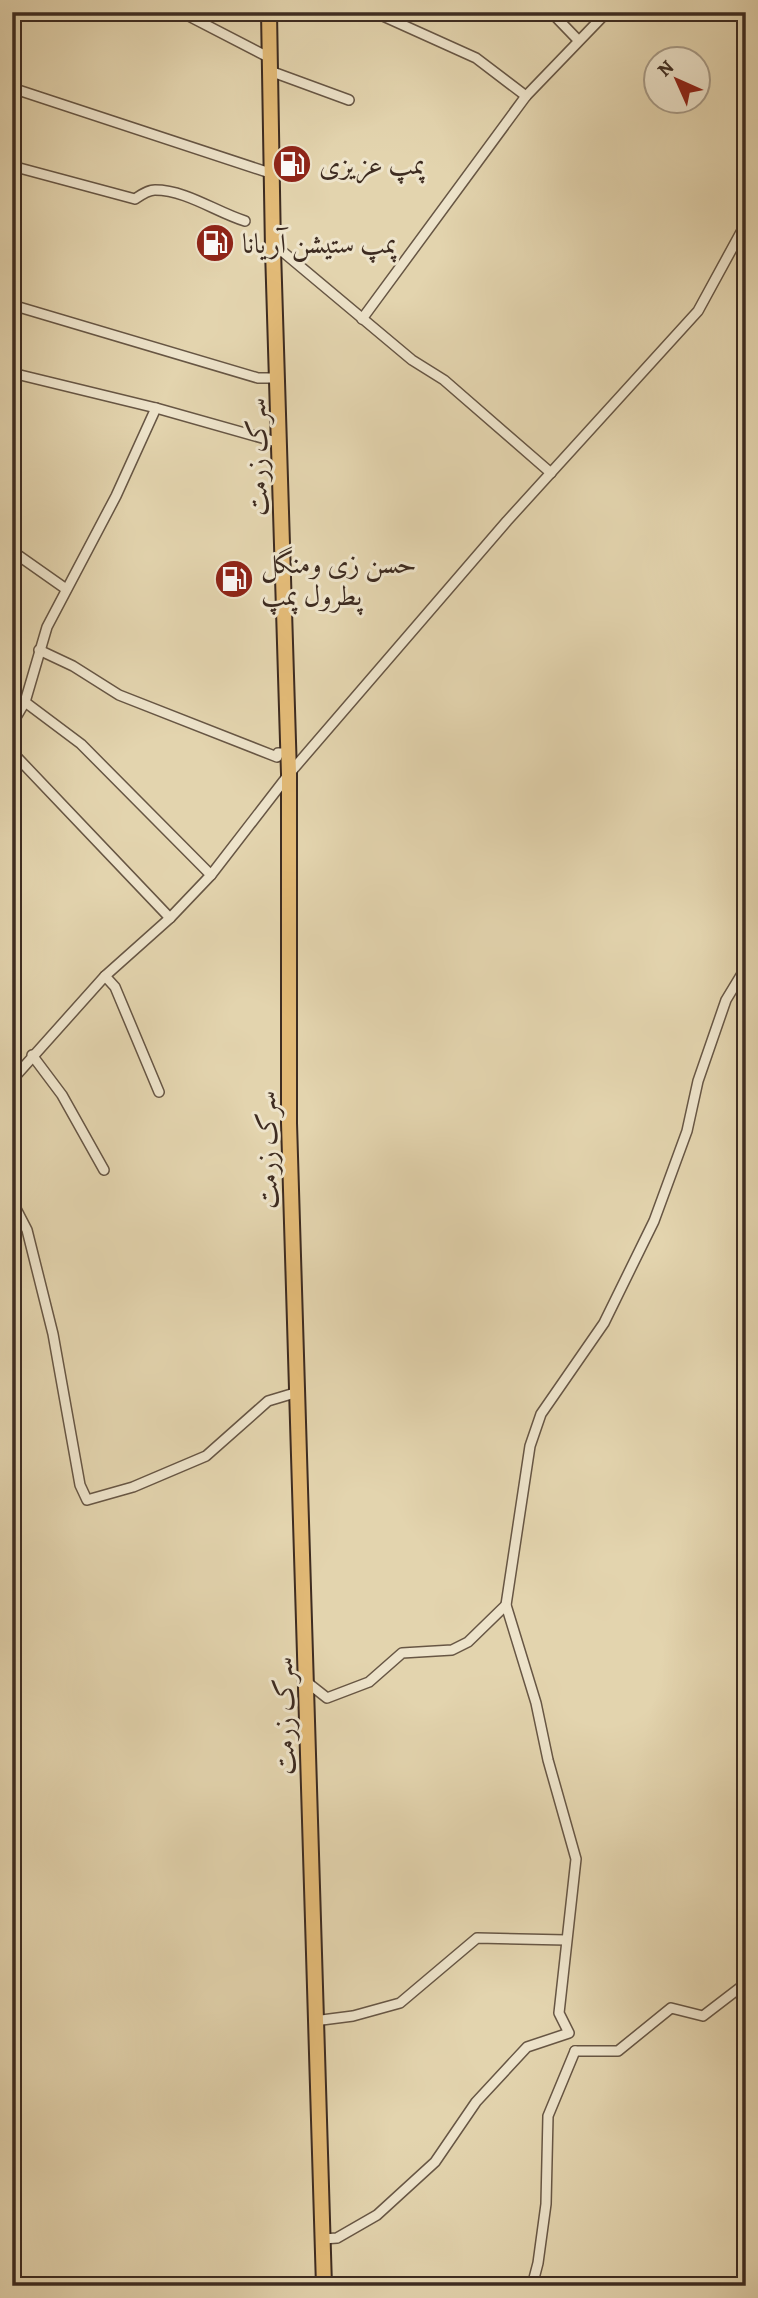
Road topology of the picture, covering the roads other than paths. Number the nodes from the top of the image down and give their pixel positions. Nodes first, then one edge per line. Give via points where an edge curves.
1 (181, 12) edge
2 (269, 12) edge
3 (374, 12) edge
4 (551, 12) edge
5 (607, 12) edge
6 (578, 40) junction
7 (270, 65) junction
8 (12, 88) edge
9 (526, 96) junction
10 (349, 100) dead end
11 (12, 166) edge
12 (273, 174) junction
13 (245, 221) dead end
14 (746, 223) edge
15 (273, 250) junction
16 (12, 305) edge
17 (362, 319) junction
18 (12, 373) edge
19 (278, 378) junction
20 (156, 408) junction
21 (280, 443) junction
22 (551, 473) junction
23 (12, 551) edge
24 (66, 589) junction
25 (38, 650) junction
26 (25, 702) junction
27 (12, 724) edge
28 (12, 752) edge
29 (287, 753) junction
30 (289, 774) junction
31 (211, 875) junction
32 (170, 918) junction
33 (746, 967) edge
34 (105, 976) junction
35 (32, 1055) junction
36 (12, 1080) edge
37 (159, 1092) dead end
38 (104, 1170) dead end
39 (12, 1201) edge
40 (298, 1392) junction
41 (506, 1605) junction
42 (307, 1683) junction
43 (566, 1940) junction
44 (746, 1983) edge
45 (314, 2021) junction
46 (566, 2037) junction
47 (575, 2052) junction
48 (323, 2239) junction
49 (324, 2286) edge
50 (532, 2286) edge

1 - 7 street
2 - 7 highway, سرک زرمت
3 - 9 street via 476,58
4 - 6 street
5 - 6 street
6 - 9 street
7 - 10 street
7 - 12 highway, سرک زرمت
8 - 12 street
9 - 17 street
11 - 13 street via 135,199 152,189 179,193
12 - 15 highway, سرک زرمت
14 - 22 street via 698,311
15 - 17 street via 283,252
15 - 19 highway, سرک زرمت
16 - 19 street via 258,378
17 - 22 street via 444,380
18 - 20 street
19 - 21 highway, سرک زرمت
20 - 21 street
20 - 24 street
21 - 29 highway, سرک زرمت
22 - 30 street
23 - 24 street
24 - 25 street
25 - 26 street
25 - 29 street via 119,695 277,757
26 - 27 street
26 - 31 street via 81,744
28 - 32 street
29 - 30 highway, سرک زرمت
30 - 31 street
30 - 40 highway, سرک زرمت via 289,1123
31 - 32 street
32 - 34 street
33 - 41 street via 726,1000 683,1143 643,1245 604,1323 541,1414 530,1446
34 - 35 street
34 - 37 street via 115,987
35 - 36 street
35 - 38 street via 62,1095
39 - 40 street via 27,1230 53,1334 80,1485 87,1500 133,1487 206,1456 268,1401
40 - 42 highway, سرک زرمت
41 - 42 street via 468,1642 452,1650 402,1653 369,1682 327,1698
41 - 43 street via 576,1859
42 - 45 highway, سرک زرمت
43 - 45 street via 477,1938 400,2003
43 - 46 street via 559,2013 569,2033
44 - 47 street via 703,2017 671,2008 618,2051
45 - 48 highway, سرک زرمت
46 - 47 street
46 - 48 street via 527,2047 476,2102 435,2162 362,2227
47 - 50 street via 548,2116 546,2204
48 - 49 highway, سرک زرمت

